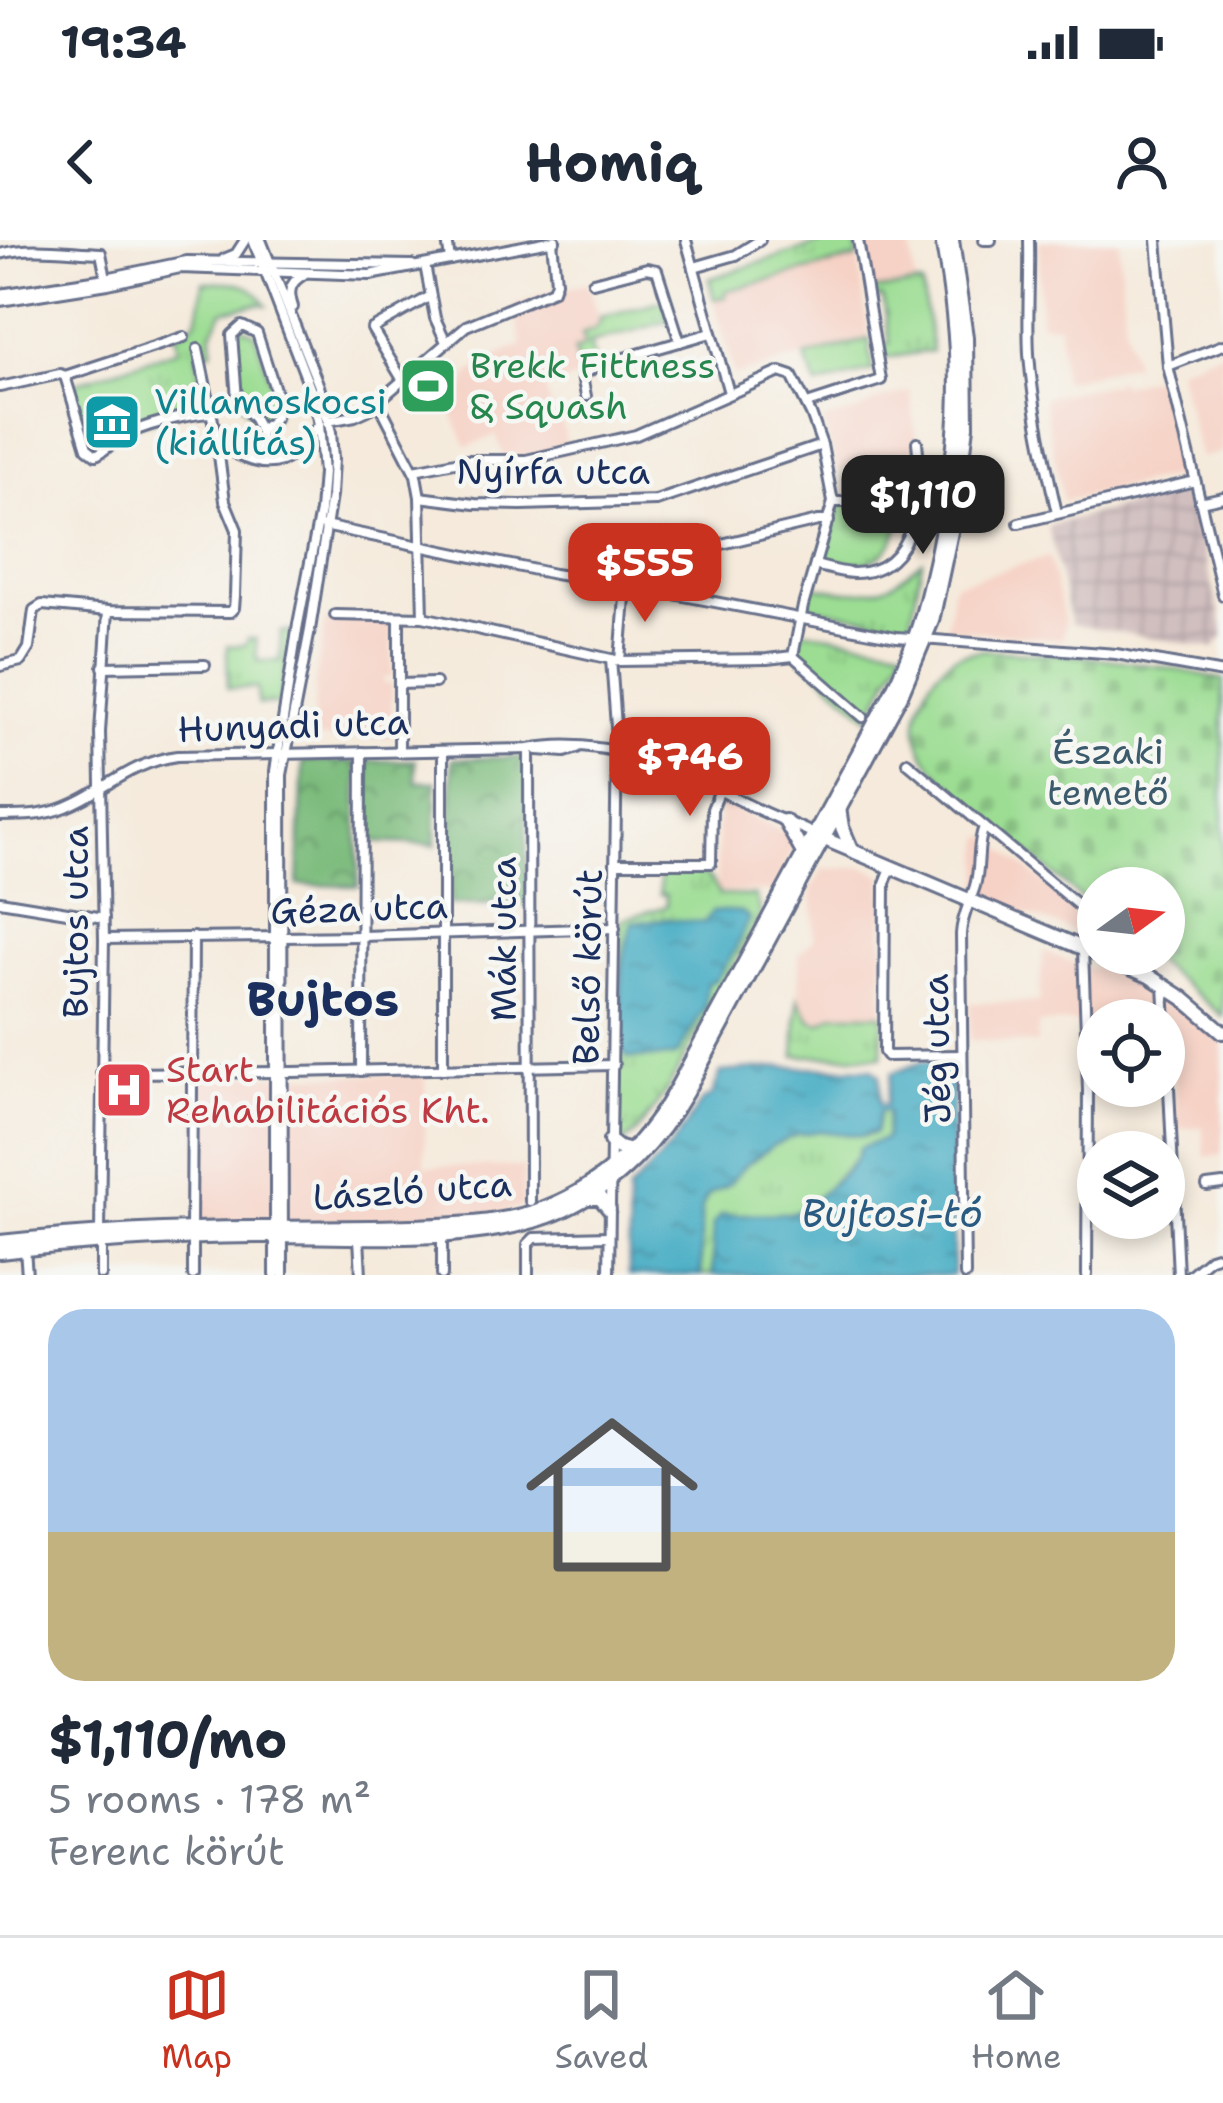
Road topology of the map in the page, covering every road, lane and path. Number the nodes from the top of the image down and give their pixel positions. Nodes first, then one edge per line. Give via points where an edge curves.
1 (253, 240) edge
2 (446, 240) edge
3 (553, 240) edge
4 (686, 240) edge
5 (760, 240) edge
6 (858, 240) edge
7 (942, 240) edge
8 (952, 240) edge
9 (1029, 240) edge
10 (1157, 240) edge
11 (0, 254) edge
12 (217, 260) junction
13 (450, 260) junction
14 (423, 265) junction
15 (694, 267) junction
16 (268, 268) junction
17 (310, 272) junction
18 (106, 278) junction
19 (593, 282) dead end
20 (0, 297) edge
21 (430, 297) junction
22 (711, 333) junction
23 (184, 338) dead end
24 (446, 342) junction
25 (680, 342) junction
26 (1223, 345) edge
27 (198, 349) dead end
28 (305, 349) junction
29 (1168, 366) junction
30 (65, 376) junction
31 (402, 379) junction
32 (0, 387) edge
33 (729, 393) junction
34 (586, 396) dead end
35 (378, 401) junction
36 (807, 404) junction
37 (209, 413) junction
38 (325, 419) junction
39 (260, 431) junction
40 (217, 440) junction
41 (916, 442) dead end
42 (822, 445) junction
43 (232, 451) junction
44 (296, 452) junction
45 (322, 457) junction
46 (220, 461) junction
47 (259, 462) junction
48 (414, 470) junction
49 (898, 477) dead end
50 (1195, 482) junction
51 (420, 497) junction
52 (1223, 497) edge
53 (833, 502) junction
54 (1200, 502) junction
55 (1057, 512) junction
56 (829, 520) junction
57 (1019, 523) dead end
58 (321, 525) junction
59 (349, 533) junction
60 (421, 546) junction
61 (320, 556) junction
62 (815, 566) junction
63 (604, 581) junction
64 (626, 585) junction
65 (1223, 596) edge
66 (108, 611) junction
67 (334, 615) dead end
68 (399, 617) junction
69 (423, 617) junction
70 (800, 619) junction
71 (922, 639) junction
72 (793, 656) junction
73 (615, 660) junction
74 (205, 665) dead end
75 (0, 666) edge
76 (103, 667) junction
77 (1223, 673) edge
78 (434, 683) dead end
79 (398, 684) junction
80 (863, 717) dead end
81 (529, 749) junction
82 (443, 751) junction
83 (617, 751) junction
84 (362, 752) junction
85 (399, 752) junction
86 (282, 753) junction
87 (101, 762) junction
88 (907, 762) dead end
89 (126, 772) junction
90 (101, 788) junction
91 (720, 790) junction
92 (84, 799) junction
93 (839, 808) junction
94 (103, 813) junction
95 (0, 817) edge
96 (784, 821) junction
97 (984, 827) junction
98 (819, 836) junction
99 (852, 850) junction
100 (805, 859) junction
101 (615, 863) junction
102 (892, 866) junction
103 (970, 899) junction
104 (0, 901) edge
105 (1077, 904) edge
106 (104, 918) junction
107 (616, 928) junction
108 (530, 930) junction
109 (443, 932) junction
110 (362, 936) junction
111 (193, 937) junction
112 (278, 938) junction
113 (104, 939) junction
114 (1077, 945) edge
115 (1083, 975) edge
116 (1144, 975) edge
117 (1164, 984) junction
118 (1223, 1032) edge
119 (962, 1055) junction
120 (614, 1065) junction
121 (530, 1068) junction
122 (442, 1069) junction
123 (277, 1070) junction
124 (361, 1071) junction
125 (101, 1072) junction
126 (191, 1072) junction
127 (308, 1072) junction
128 (682, 1088) junction
129 (281, 1090) junction
130 (610, 1141) junction
131 (631, 1151) junction
132 (610, 1175) junction
133 (1223, 1184) edge
134 (1207, 1186) dead end
135 (586, 1198) junction
136 (530, 1201) dead end
137 (609, 1209) junction
138 (279, 1233) junction
139 (442, 1234) junction
140 (188, 1235) junction
141 (359, 1236) junction
142 (609, 1236) junction
143 (100, 1237) junction
144 (0, 1242) edge
145 (25, 1249) junction
146 (0, 1252) edge
147 (1223, 1254) edge
148 (27, 1275) edge
149 (101, 1275) edge
150 (193, 1275) edge
151 (279, 1275) edge
152 (361, 1275) edge
153 (442, 1275) edge
154 (528, 1275) edge
155 (609, 1275) edge
156 (965, 1275) edge
157 (1087, 1275) edge
158 (1178, 1275) edge
159 (1190, 1275) edge

1 - 12 street
1 - 16 street
2 - 13 street
3 - 13 street
3 - 24 street via 553,290 479,319
4 - 15 street
5 - 15 street
6 - 36 street via 881,380
7 - 71 main road via 957,426
8 - 71 main road via 966,337 967,426 958,499
9 - 55 street via 1032,389
10 - 29 street
11 - 18 street via 101,254
12 - 16 street
12 - 18 street
13 - 14 street
14 - 16 street
14 - 17 street via 370,275
14 - 21 street
15 - 22 street
16 - 17 street
16 - 20 street via 180,268
16 - 28 street
16 - 38 street
17 - 28 street via 290,289
18 - 20 street
19 - 25 street via 657,270
21 - 24 street
21 - 31 street via 372,329
22 - 25 street
22 - 33 street
23 - 30 street
24 - 31 street
25 - 34 street via 586,372
26 - 29 street
27 - 37 street
28 - 38 street
29 - 50 street
30 - 32 street
30 - 37 street via 96,455 134,431
31 - 35 street
33 - 36 street via 780,372 792,376
33 - 48 street via 636,436 526,460
35 - 38 street via 355,416
35 - 48 street
36 - 42 street
37 - 40 street
38 - 44 street
38 - 45 street
38 - 58 street via 333,478
39 - 39 street via 275,418 278,400 256,332 242,326 232,335 237,399
39 - 47 street
40 - 43 street
40 - 46 street
41 - 62 street via 914,516 903,549 872,571
42 - 51 street, Nyírfa utca via 656,501 521,505
42 - 53 street
43 - 46 street
43 - 47 street
44 - 45 street via 308,448
44 - 47 street
45 - 58 street
46 - 66 street via 237,530 233,608
48 - 51 street
49 - 53 street via 852,502
50 - 54 street
50 - 55 street
51 - 60 street
52 - 54 street
53 - 56 street
54 - 65 street
55 - 57 street
56 - 62 street
56 - 63 street via 621,568
58 - 59 street
58 - 61 street
58 - 86 street
59 - 60 street
59 - 61 street via 331,538
60 - 63 street
60 - 69 street
61 - 86 street
62 - 70 street
63 - 64 street
64 - 70 street
64 - 73 street, Belső körút
66 - 75 street via 42,605 21,661
66 - 76 street, Bujtos utca
67 - 68 street
68 - 69 street
68 - 79 street
69 - 73 street
70 - 71 street
70 - 72 street
71 - 77 street via 1116,653
71 - 93 main road
71 - 98 main road
72 - 73 street
72 - 80 street
73 - 83 street, Belső körút
74 - 76 street
76 - 87 street, Bujtos utca
78 - 79 street
79 - 85 street
81 - 82 street, Hunyadi utca
81 - 83 street, Hunyadi utca
81 - 108 street, Mák utca
82 - 85 street, Hunyadi utca
82 - 109 street
83 - 91 street, Hunyadi utca
83 - 101 street, Belső körút
84 - 85 street, Hunyadi utca
84 - 86 street, Hunyadi utca
84 - 110 street
86 - 89 street, Hunyadi utca via 177,756
86 - 112 street
87 - 89 street
87 - 90 street, Bujtos utca
88 - 97 street
89 - 90 street, Hunyadi utca
90 - 92 street, Hunyadi utca
90 - 94 street, Bujtos utca
91 - 96 street, Hunyadi utca
91 - 101 street via 711,863
92 - 94 street
92 - 95 street, Hunyadi utca
93 - 98 main road
93 - 99 main road
94 - 106 street, Bujtos utca
96 - 98 street, Hunyadi utca
96 - 100 main road
97 - 103 street, Jég utca
97 - 105 street
98 - 99 main road, Hunyadi utca
98 - 100 main road, László utca
99 - 100 main road
99 - 102 main road, Hunyadi utca
100 - 128 main road, László utca
101 - 107 street, Belső körút
102 - 103 main road, Hunyadi utca
102 - 119 street via 885,883 884,1052
103 - 114 main road, Hunyadi utca
103 - 119 street, Jég utca via 961,934
104 - 106 street
106 - 113 street, Bujtos utca
107 - 108 street, Géza utca
107 - 120 street, Belső körút
108 - 109 street, Géza utca
108 - 121 street, Mák utca
109 - 110 street, Géza utca
109 - 122 street
110 - 112 street, Géza utca
110 - 124 street
111 - 112 street, Géza utca
111 - 113 street, Géza utca
111 - 126 street
112 - 123 street
113 - 125 street, Bujtos utca
115 - 157 street
116 - 117 main road
117 - 118 main road
117 - 158 street
119 - 156 street, Jég utca
120 - 121 street
120 - 130 street, Belső körút
121 - 122 street
121 - 136 street, Mák utca
122 - 124 street
123 - 126 street
123 - 127 street
123 - 129 street
123 - 138 street
124 - 127 street
125 - 126 street
125 - 143 street, Bujtos utca
126 - 140 street
127 - 129 street
128 - 131 main road, László utca
128 - 132 main road, László utca via 651,1143
129 - 138 street
130 - 131 main road
130 - 132 street, Belső körút
131 - 132 main road, László utca
132 - 135 main road, László utca
132 - 137 street, Belső körút
132 - 138 main road, László utca via 496,1221
133 - 134 street
135 - 137 main road via 600,1198
135 - 139 main road, László utca via 526,1223
137 - 142 street, Belső körút
138 - 140 main road, László utca
138 - 141 main road, László utca
138 - 151 street
139 - 141 main road, László utca
139 - 153 street
140 - 143 main road, László utca
140 - 150 street
141 - 152 street
142 - 154 street via 538,1237 528,1244
142 - 155 street, Belső körút
143 - 144 main road
143 - 145 main road
143 - 149 street, Bujtos utca
145 - 146 main road
145 - 148 street
147 - 159 street

